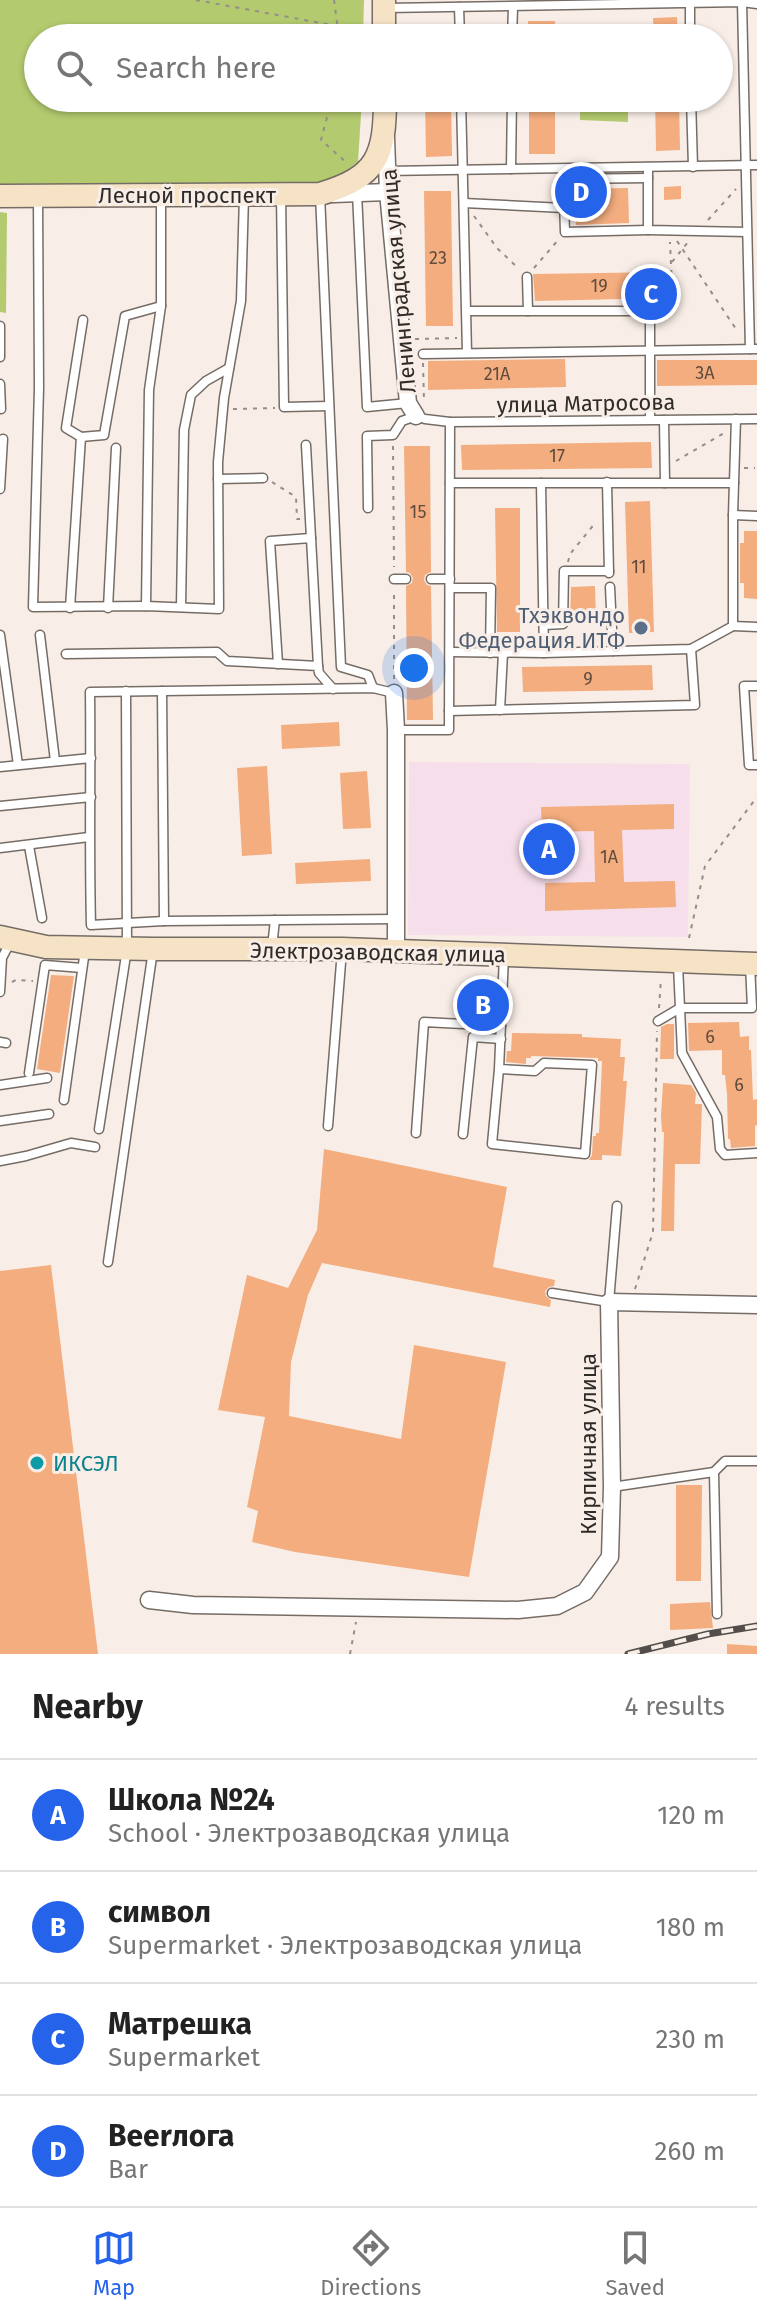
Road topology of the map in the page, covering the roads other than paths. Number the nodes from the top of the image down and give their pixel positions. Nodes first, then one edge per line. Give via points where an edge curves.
1 (742, 2) edge
2 (690, 3) junction
3 (384, 4) edge
4 (757, 4) edge
5 (459, 7) junction
6 (513, 7) junction
7 (460, 24) edge
8 (512, 24) edge
9 (690, 24) edge
10 (385, 112) edge
11 (461, 112) edge
12 (512, 112) edge
13 (691, 112) edge
14 (757, 165) edge
15 (745, 166) junction
16 (648, 167) junction
17 (693, 167) junction
18 (368, 169) junction
19 (511, 169) junction
20 (563, 169) junction
21 (463, 170) junction
22 (648, 178) junction
23 (563, 179) junction
24 (388, 192) junction
25 (357, 193) junction
26 (281, 194) junction
27 (320, 194) junction
28 (161, 195) junction
29 (244, 195) junction
30 (0, 196) edge
31 (38, 196) junction
32 (464, 203) junction
33 (564, 208) junction
34 (648, 230) junction
35 (747, 232) junction
36 (752, 263) edge
37 (527, 277) road end
38 (161, 306) junction
39 (467, 311) junction
40 (528, 311) junction
41 (83, 320) dead end
42 (0, 326) edge
43 (754, 349) edge
44 (649, 350) junction
45 (467, 353) junction
46 (423, 354) road end
47 (0, 357) edge
48 (229, 368) junction
49 (0, 384) edge
50 (329, 406) junction
51 (1, 409) edge
52 (416, 413) junction
53 (650, 419) junction
54 (736, 419) junction
55 (757, 419) edge
56 (664, 420) junction
57 (450, 422) junction
58 (81, 437) junction
59 (3, 439) dead end
60 (306, 445) dead end
61 (116, 448) dead end
62 (263, 478) road end
63 (218, 479) junction
64 (607, 482) junction
65 (450, 483) junction
66 (541, 483) junction
67 (665, 483) junction
68 (734, 483) junction
69 (0, 489) edge
70 (368, 508) dead end
71 (733, 515) junction
72 (757, 516) edge
73 (311, 538) junction
74 (394, 579) road end
75 (406, 579) dead end
76 (431, 579) dead end
77 (450, 583) junction
78 (610, 587) dead end
79 (146, 606) junction
80 (181, 607) junction
81 (70, 608) junction
82 (108, 608) junction
83 (544, 625) junction
84 (733, 626) junction
85 (757, 627) edge
86 (0, 635) edge
87 (40, 635) dead end
88 (691, 649) junction
89 (613, 651) junction
90 (450, 652) junction
91 (490, 653) junction
92 (503, 653) junction
93 (544, 653) junction
94 (66, 654) dead end
95 (278, 664) junction
96 (318, 666) junction
97 (757, 686) edge
98 (373, 688) junction
99 (333, 689) junction
100 (126, 691) junction
101 (162, 691) junction
102 (394, 693) joint
103 (500, 710) junction
104 (449, 711) junction
105 (396, 730) junction
106 (91, 758) junction
107 (55, 761) junction
108 (18, 765) junction
109 (757, 765) edge
110 (0, 767) edge
111 (91, 797) junction
112 (0, 806) edge
113 (89, 837) junction
114 (29, 846) junction
115 (0, 848) edge
116 (42, 918) dead end
117 (398, 919) junction
118 (275, 920) junction
119 (164, 921) junction
120 (127, 922) junction
121 (6, 938) edge
122 (127, 949) junction
123 (154, 949) junction
124 (271, 949) junction
125 (342, 949) junction
126 (396, 951) junction
127 (504, 955) junction
128 (84, 958) junction
129 (753, 964) edge
130 (670, 969) junction
131 (0, 991) edge
132 (680, 1008) junction
133 (754, 1010) edge
134 (658, 1021) road end
135 (501, 1026) junction
136 (501, 1039) junction
137 (499, 1069) junction
138 (29, 1073) dead end
139 (47, 1078) dead end
140 (0, 1085) edge
141 (64, 1100) dead end
142 (49, 1114) dead end
143 (0, 1121) edge
144 (328, 1126) dead end
145 (99, 1129) dead end
146 (416, 1133) dead end
147 (463, 1134) dead end
148 (95, 1147) dead end
149 (757, 1153) edge
150 (0, 1161) edge
151 (617, 1206) dead end
152 (108, 1262) dead end
153 (552, 1293) dead end
154 (609, 1302) junction
155 (757, 1305) edge
156 (757, 1461) edge
157 (714, 1472) junction
158 (612, 1487) junction
159 (149, 1600) dead end
160 (717, 1614) dead end

1 - 2 lane
1 - 4 lane
1 - 15 lane
2 - 6 lane
2 - 9 lane
3 - 5 lane
5 - 6 lane
5 - 7 lane
6 - 8 lane
10 - 18 street, Ленинградская улица via 379,151
11 - 21 lane
12 - 19 lane
13 - 17 lane
14 - 15 lane
15 - 17 lane
15 - 35 lane
16 - 17 lane
16 - 20 lane
16 - 22 lane
18 - 21 lane
18 - 24 street, Ленинградская улица
18 - 27 street, Лесной проспект via 347,186
19 - 20 lane
19 - 21 lane
20 - 23 lane
21 - 32 lane
22 - 23 lane
22 - 34 lane
23 - 33 lane
24 - 25 street
24 - 52 street, Ленинградская улица via 402,340
25 - 27 street
25 - 52 lane, улица Матросова via 367,407
26 - 27 street, Лесной проспект
26 - 29 street, Лесной проспект
26 - 50 lane via 284,407
27 - 50 lane
28 - 29 street, Лесной проспект
28 - 31 street, Лесной проспект
28 - 38 lane
29 - 48 lane via 241,301
30 - 31 street, Лесной проспект
31 - 81 lane via 33,607
32 - 33 lane
32 - 39 lane
33 - 34 lane via 565,232
34 - 35 lane
35 - 36 lane
36 - 43 lane
37 - 40 lane
38 - 58 lane via 125,316 104,435
38 - 79 lane via 149,390
39 - 40 lane
39 - 45 lane
40 - 44 lane via 650,311
41 - 58 lane via 66,428
42 - 47 lane
43 - 44 lane
44 - 45 lane
44 - 53 lane
45 - 46 lane
48 - 63 lane
48 - 80 lane via 191,395 184,430
49 - 51 lane
50 - 98 lane via 341,667 368,675
52 - 57 lane, улица Матросова
52 - 70 lane, Ленинградская улица via 393,435 367,436
53 - 56 lane, улица Матросова
53 - 57 lane, улица Матросова
54 - 55 lane, улица Матросова
54 - 56 lane, улица Матросова
54 - 68 lane
56 - 67 lane
57 - 65 lane
58 - 81 lane
59 - 69 lane
60 - 73 lane
61 - 82 lane
62 - 63 lane
63 - 80 lane via 219,609
64 - 66 lane
64 - 67 lane
64 - 83 lane via 609,572 564,571 563,624
65 - 66 lane
65 - 77 lane
66 - 83 lane
67 - 68 lane
68 - 71 lane
71 - 72 lane
71 - 84 lane
73 - 95 lane via 270,541
73 - 96 lane
74 - 75 lane
76 - 77 lane
77 - 90 lane
77 - 91 lane via 491,588
78 - 89 lane
79 - 80 lane
79 - 82 lane
81 - 82 lane
83 - 93 lane
84 - 85 lane
84 - 88 lane
86 - 108 lane
87 - 107 lane
88 - 89 lane
88 - 103 lane via 695,705
89 - 93 lane
90 - 91 lane
90 - 104 lane
91 - 92 lane
92 - 93 lane
92 - 103 lane
94 - 95 lane via 217,652 227,661
95 - 96 lane
96 - 99 lane
97 - 109 lane via 744,686 749,765
98 - 99 lane
98 - 102 lane
99 - 101 lane
100 - 101 lane
100 - 106 lane via 90,692
100 - 120 lane
101 - 119 lane
102 - 105 street
103 - 104 lane
104 - 105 lane via 449,730
105 - 117 street
106 - 107 lane
106 - 111 lane
107 - 108 lane
108 - 110 lane
111 - 112 lane
111 - 113 lane
113 - 114 lane
113 - 120 lane via 91,925
114 - 115 lane
114 - 116 lane
117 - 118 lane
117 - 126 street
118 - 119 lane
118 - 124 lane
119 - 120 lane
120 - 122 lane
121 - 128 street, Электрозаводская улица
121 - 131 lane
122 - 123 street, Электрозаводская улица
122 - 128 street, Электрозаводская улица
122 - 145 lane
123 - 124 street, Электрозаводская улица
123 - 152 lane
124 - 125 street, Электрозаводская улица
125 - 126 street, Электрозаводская улица
125 - 144 lane
126 - 127 street, Электрозаводская улица
127 - 130 street, Электрозаводская улица
127 - 135 lane
128 - 138 lane via 45,965
128 - 141 lane
129 - 130 street, Электрозаводская улица
129 - 133 lane
130 - 132 lane
132 - 133 lane
132 - 134 lane
132 - 149 lane via 682,1053 717,1117 720,1149 725,1155
135 - 136 lane
135 - 146 lane via 424,1022
136 - 137 lane
136 - 147 lane via 473,1037
137 - 137 lane via 535,1071 544,1063 592,1065 585,1154 492,1144
139 - 140 lane
142 - 143 lane
148 - 150 lane via 71,1143
151 - 154 lane
153 - 154 lane
154 - 155 street
154 - 158 street, Кирпичная улица
156 - 157 lane via 725,1461
157 - 158 lane
157 - 160 lane
158 - 159 street, Кирпичная улица via 610,1557 585,1592 557,1606 358,1609

